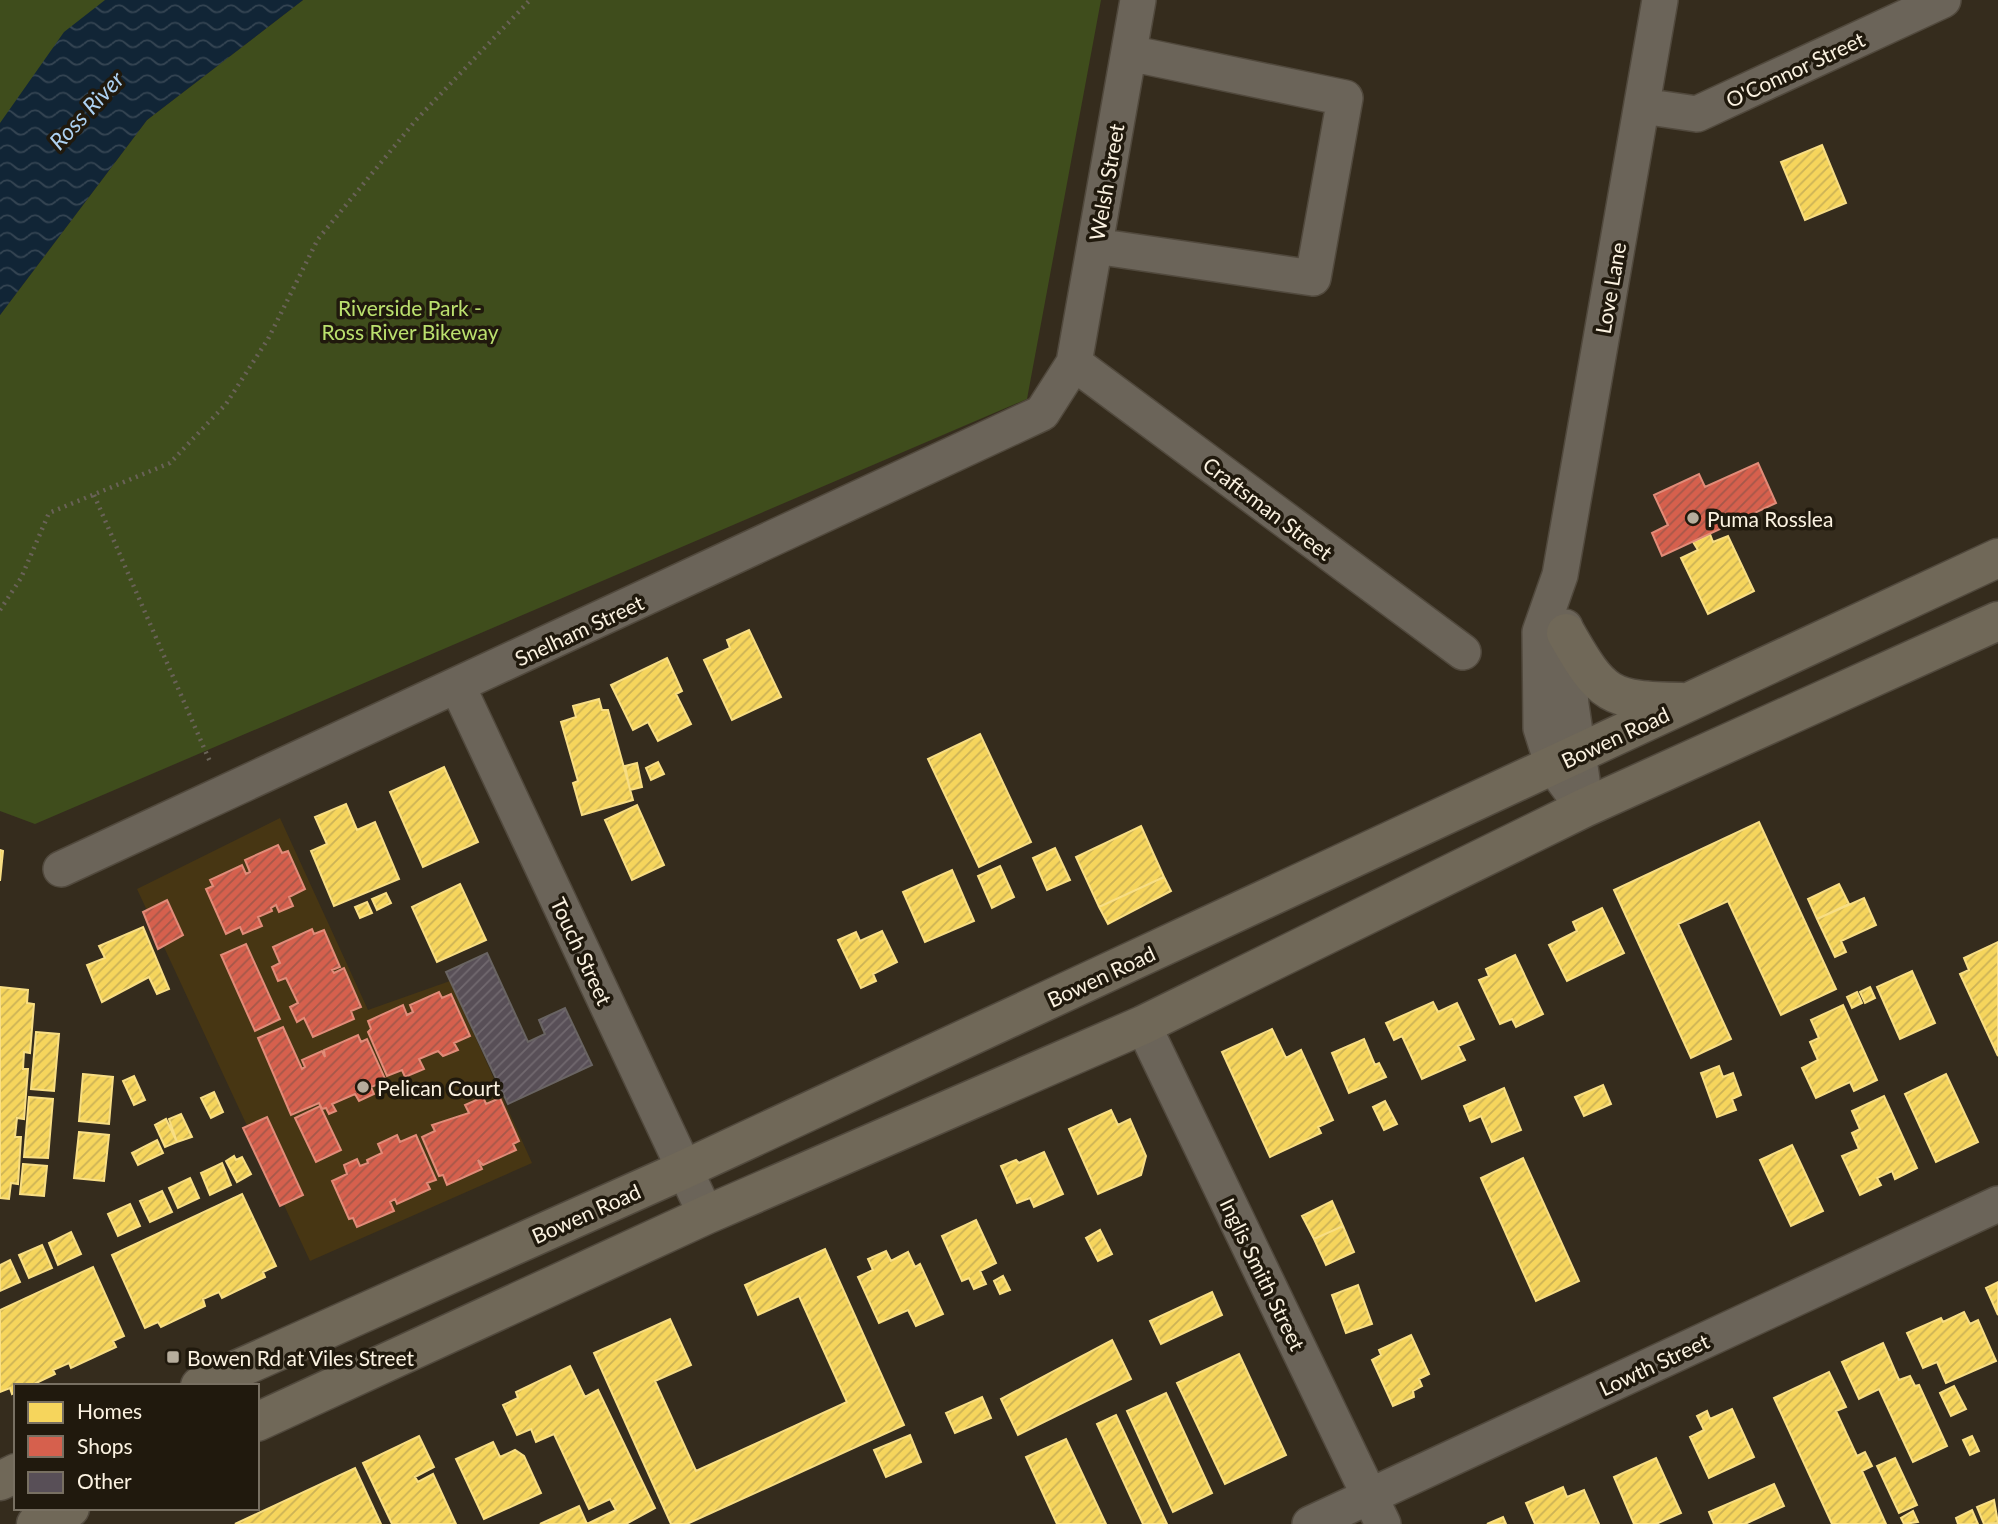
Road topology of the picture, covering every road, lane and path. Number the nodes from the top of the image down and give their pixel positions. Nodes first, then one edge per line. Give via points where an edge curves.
1 (530, 0) edge
2 (1138, 0) edge
3 (1660, 0) edge
4 (1943, 0) edge
5 (1129, 53) junction
6 (1642, 106) junction
7 (1095, 246) junction
8 (1074, 363) junction
9 (94, 495) junction
10 (1998, 558) edge
11 (1560, 575) junction
12 (0, 610) edge
13 (1998, 621) edge
14 (1566, 633) junction
15 (1463, 652) dead end
16 (458, 687) junction
17 (1690, 702) junction
18 (1566, 760) junction
19 (224, 793) junction
20 (1584, 808) junction
21 (61, 869) dead end
22 (1143, 1025) junction
23 (683, 1170) junction
24 (1998, 1204) edge
25 (706, 1215) junction
26 (204, 1384) edge
27 (259, 1421) edge
28 (66, 1510) edge
29 (1376, 1510) edge
30 (36, 1524) edge
31 (1310, 1524) edge

1 - 9 path via 416,120 318,239 268,339 226,404 170,463
2 - 5 street, Welsh Street
3 - 6 street, Love Lane
4 - 6 street, O'Connor Street via 1697,114
5 - 7 street, Welsh Street
5 - 7 street via 1346,98 1312,278
6 - 11 street, Love Lane
7 - 8 street, Welsh Street
8 - 15 street, Craftsman Street
8 - 16 street, Snelham Street via 1042,413
9 - 12 path via 49,513 21,578
9 - 19 path
10 - 17 main road, Bowen Road
11 - 14 street, Love Lane
11 - 18 street, Love Lane via 1540,632 1541,728
13 - 20 main road
14 - 17 main road via 1587,670 1612,695 1644,702
14 - 18 street, Love Lane via 1571,705
16 - 19 street, Snelham Street
16 - 23 street, Touch Street
17 - 18 main road, Bowen Road
18 - 20 street, Love Lane
18 - 23 main road, Bowen Road
19 - 21 street, Snelham Street
20 - 22 main road
22 - 25 main road
22 - 29 street, Inglis Smith Street
23 - 25 street, Touch Street
23 - 26 main road, Bowen Road
24 - 29 street, Lowth Street
25 - 27 main road
28 - 30 main road
29 - 31 street, Lowth Street

